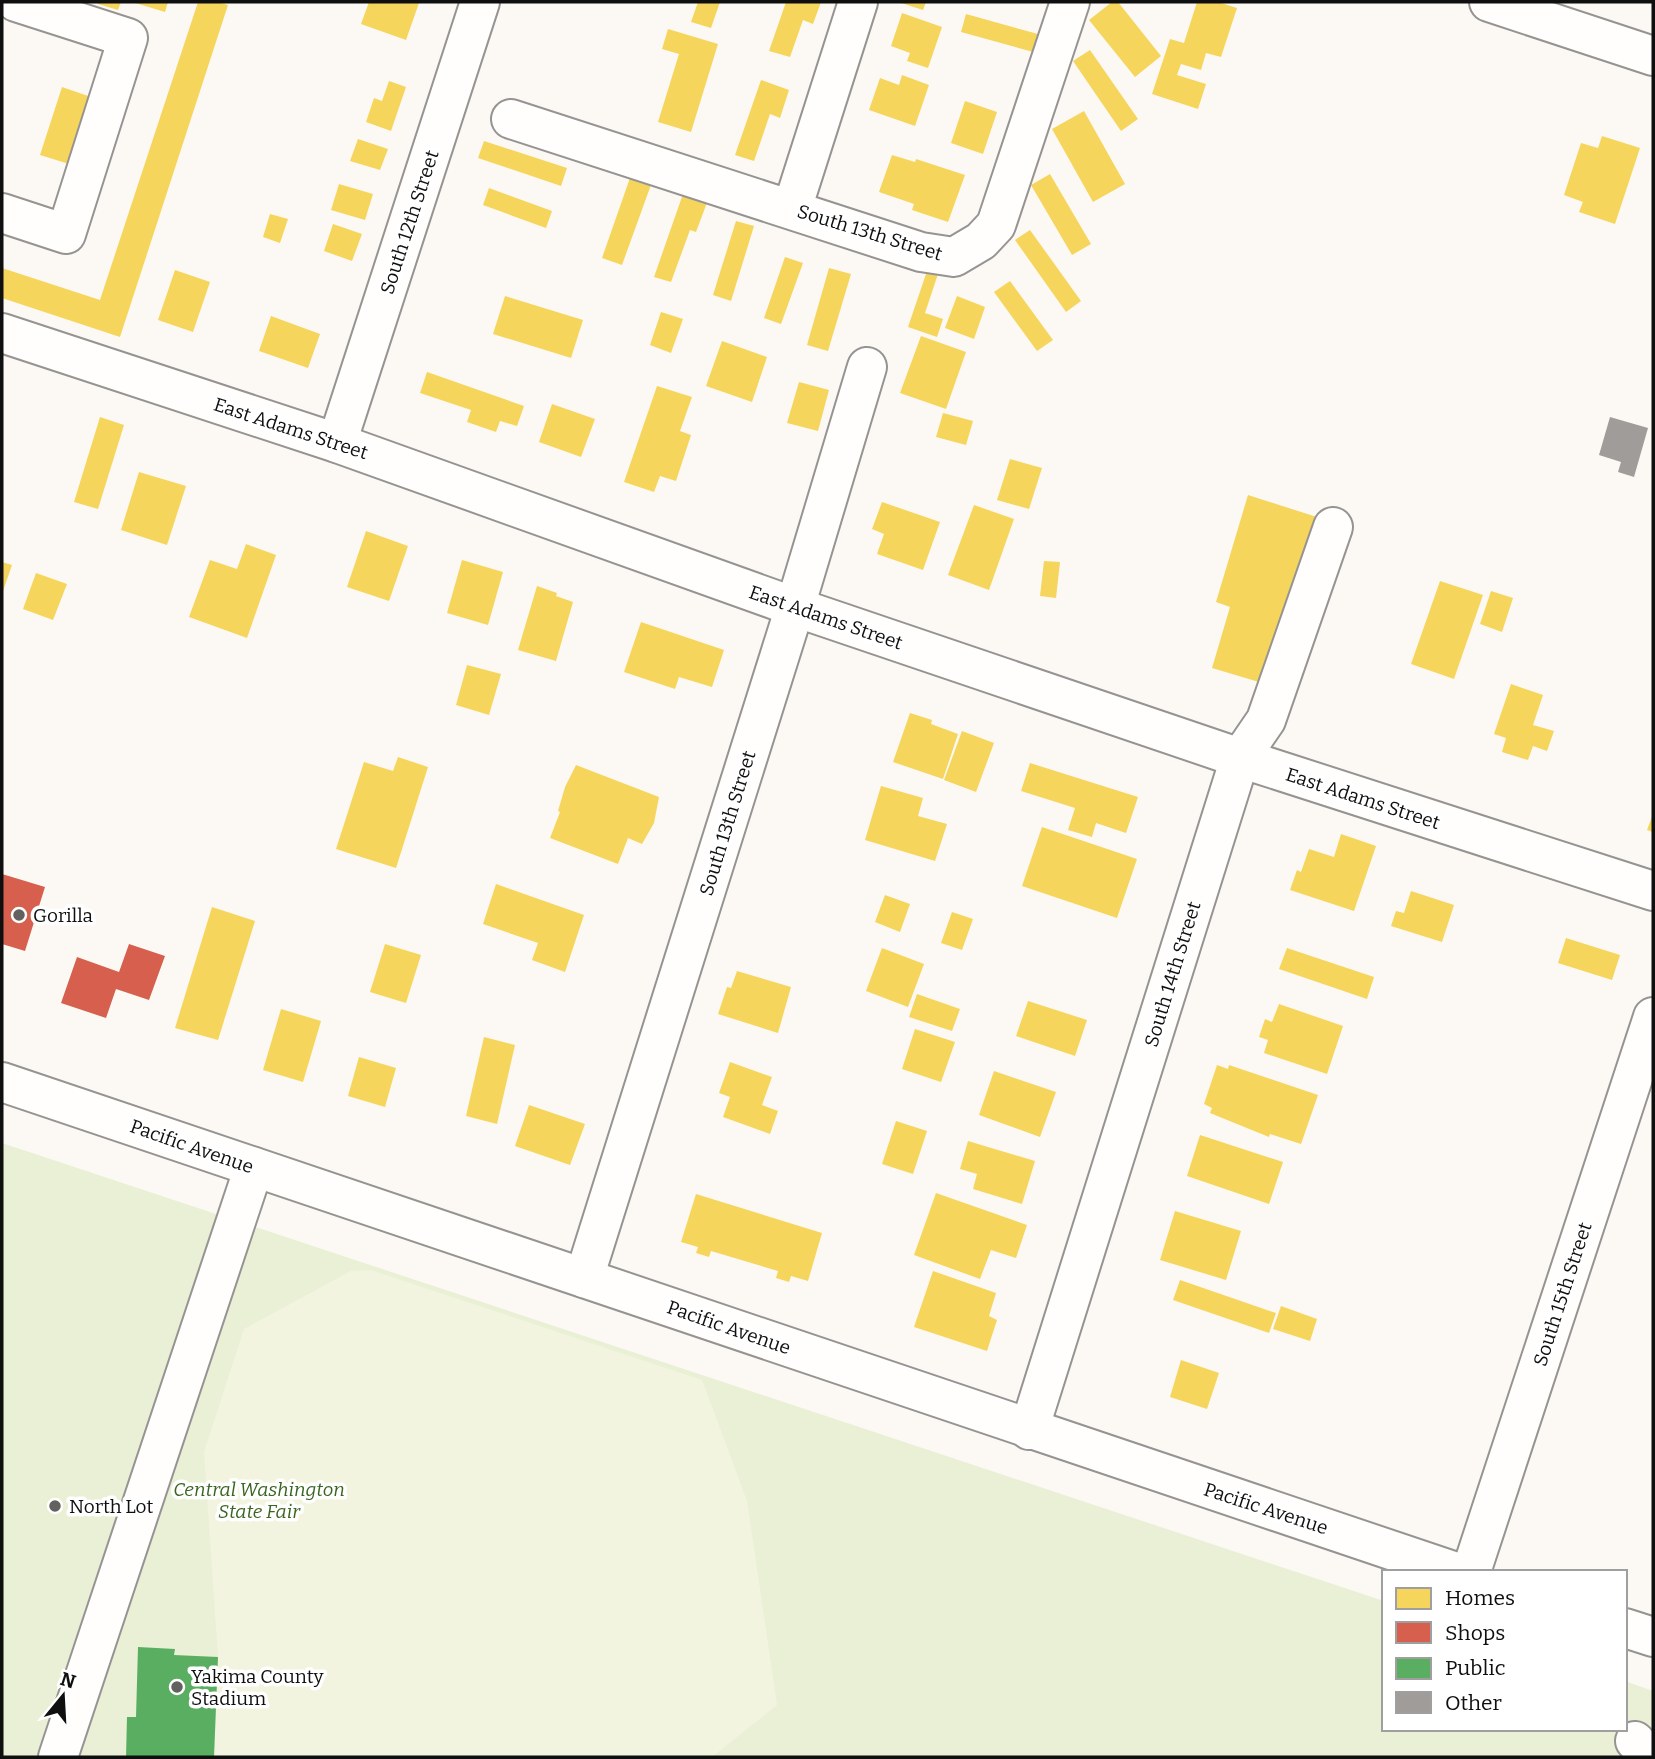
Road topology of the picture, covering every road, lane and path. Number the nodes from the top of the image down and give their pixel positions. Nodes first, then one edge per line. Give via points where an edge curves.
1 (16, 2) edge
2 (480, 2) edge
3 (858, 2) edge
4 (1070, 2) edge
5 (1489, 2) edge
6 (1653, 56) edge
7 (510, 120) dead end
8 (793, 209) junction
9 (2, 213) edge
10 (2, 333) edge
11 (867, 368) dead end
12 (337, 443) junction
13 (1333, 527) dead end
14 (795, 607) junction
15 (1240, 758) junction
16 (1653, 891) edge
17 (1653, 1017) edge
18 (2, 1082) edge
19 (254, 1167) junction
20 (584, 1278) junction
21 (1029, 1430) junction
22 (1450, 1570) edge
23 (1472, 1570) edge
24 (1627, 1629) edge
25 (1653, 1637) edge
26 (58, 1757) edge

1 - 9 street via 128,38 66,234
2 - 12 street, South 12th Street
3 - 8 street
4 - 8 street, South 13th Street via 996,225 981,241 954,257 921,252
5 - 6 street
7 - 8 street, South 13th Street
10 - 12 street, East Adams Street
11 - 14 street, South 13th Street
12 - 14 street, East Adams Street
13 - 15 street, South 14th Street via 1266,720
14 - 15 street, East Adams Street
14 - 20 street, South 13th Street
15 - 16 street, East Adams Street
15 - 21 street, South 14th Street
17 - 23 street, South 15th Street
18 - 19 street, Pacific Avenue
19 - 20 street, Pacific Avenue
19 - 26 street
20 - 21 street, Pacific Avenue
21 - 22 street, Pacific Avenue
24 - 25 street

